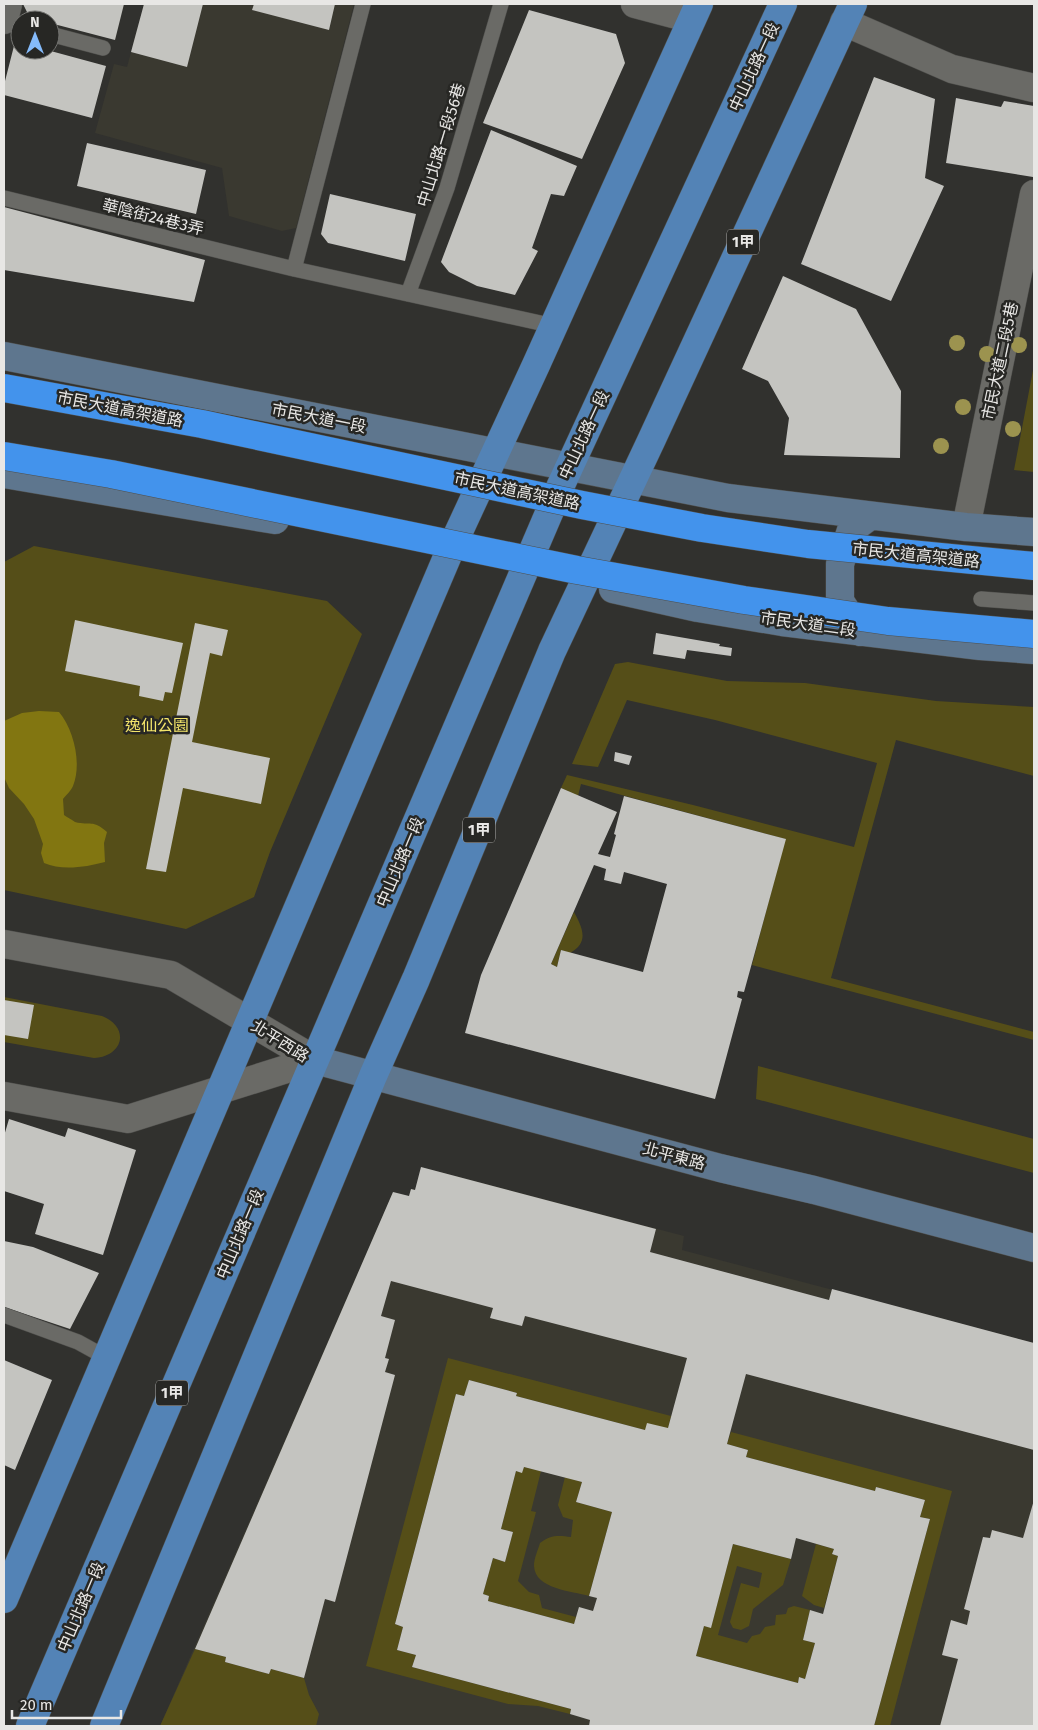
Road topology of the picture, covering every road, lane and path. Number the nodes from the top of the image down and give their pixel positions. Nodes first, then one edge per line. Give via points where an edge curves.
1 (8, 4) edge
2 (363, 4) edge
3 (501, 4) edge
4 (635, 4) edge
5 (783, 4) edge
6 (696, 11) edge
7 (848, 13) edge
8 (4, 21) edge
9 (60, 37) edge
10 (102, 48) dead end
11 (1034, 88) edge
12 (1034, 194) edge
13 (4, 198) edge
14 (294, 269) junction
15 (408, 294) junction
16 (554, 326) junction
17 (4, 356) edge
18 (4, 388) edge
19 (496, 452) junction
20 (4, 456) edge
21 (570, 467) junction
22 (4, 474) edge
23 (633, 480) junction
24 (870, 516) junction
25 (966, 527) junction
26 (1034, 532) edge
27 (448, 555) junction
28 (1034, 566) edge
29 (524, 572) junction
30 (584, 584) junction
31 (982, 599) dead end
32 (1034, 603) edge
33 (860, 632) junction
34 (1034, 634) edge
35 (1034, 650) edge
36 (4, 944) edge
37 (249, 1021) junction
38 (315, 1060) junction
39 (373, 1076) junction
40 (221, 1090) junction
41 (4, 1096) edge
42 (1034, 1248) edge
43 (4, 1315) edge
44 (107, 1358) junction
45 (4, 1597) edge
46 (30, 1726) edge
47 (104, 1726) edge

1 - 8 street
2 - 14 lane
3 - 15 lane, 中山北路一段56巷 via 447,188
4 - 6 street
5 - 21 main road, 中山北路一段 / 1甲
6 - 16 main road
7 - 11 street via 952,69
7 - 23 main road, 1甲
9 - 10 lane
12 - 25 street, 市民大道二段5巷
13 - 14 lane, 華陰街24巷3弄
14 - 15 lane
15 - 16 lane
16 - 19 main road
17 - 19 street, 市民大道一段
18 - 28 highway, 市民大道高架道路, bridge via 202,424 702,528 808,544
19 - 21 street, 市民大道一段
19 - 27 main road
20 - 34 highway, bridge via 111,474 568,568 744,600 888,621
21 - 23 street, 市民大道一段
21 - 29 main road, 中山北路一段 / 1甲
22 - 27 street via 299,525
23 - 24 street via 728,498
23 - 30 main road, 1甲
24 - 25 street
24 - 33 street via 851,530 840,564 840,601
25 - 26 street
27 - 29 street
27 - 37 main road
29 - 30 street
29 - 38 main road, 中山北路一段 / 1甲
30 - 33 street, 市民大道二段 via 698,608
30 - 39 main road, 1甲 via 552,651
31 - 32 lane
33 - 35 street, 市民大道二段
36 - 37 street, 北平西路 via 171,975
37 - 38 street, 北平西路
37 - 40 main road
38 - 39 street, 北平東路
38 - 40 street, 北平西路
38 - 46 main road, 中山北路一段 / 1甲
39 - 42 street, 北平東路
39 - 47 main road, 1甲
40 - 41 street, 北平西路 via 128,1119
40 - 44 main road
43 - 44 lane via 78,1342
44 - 45 main road

